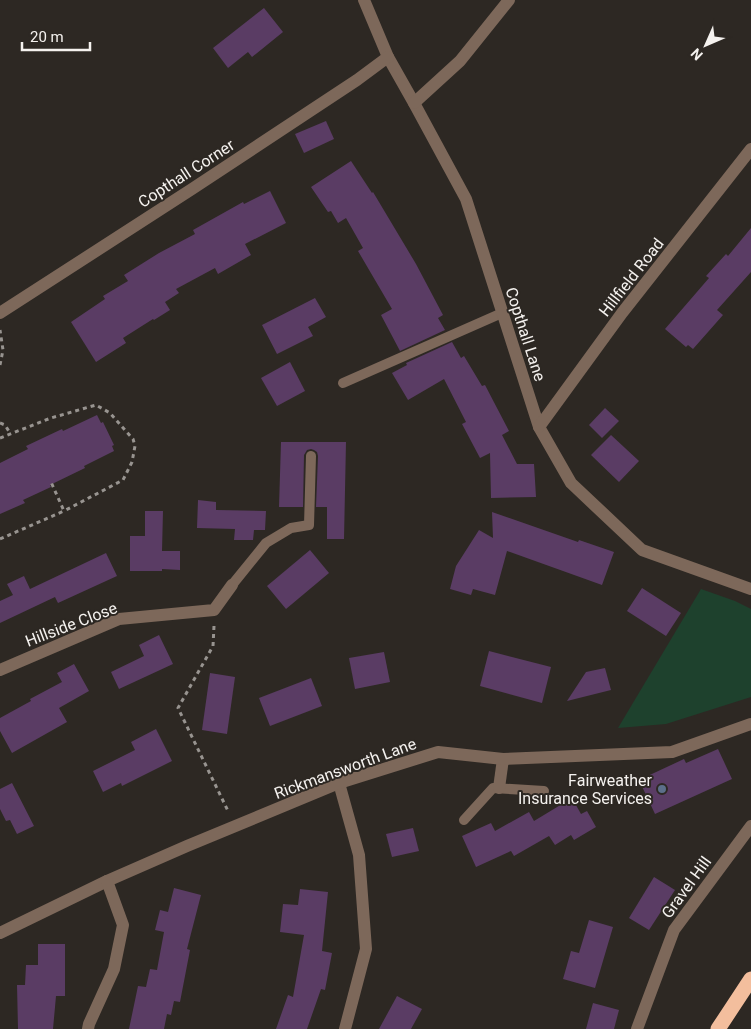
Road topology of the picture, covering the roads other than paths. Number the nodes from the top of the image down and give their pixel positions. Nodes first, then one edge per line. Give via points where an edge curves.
1 (364, 0) edge
2 (509, 0) edge
3 (388, 57) junction
4 (414, 103) junction
5 (751, 150) edge
6 (0, 313) edge
7 (502, 313) junction
8 (342, 383) dead end
9 (539, 427) junction
10 (312, 456) dead end
11 (232, 585) joint
12 (751, 589) edge
13 (0, 670) edge
14 (751, 724) edge
15 (503, 759) junction
16 (339, 784) junction
17 (499, 788) junction
18 (544, 791) dead end
19 (464, 820) dead end
20 (751, 826) edge
21 (107, 881) junction
22 (2, 928) edge
23 (751, 979) edge
24 (88, 1029) edge
25 (345, 1029) edge
26 (637, 1029) edge
27 (718, 1029) edge

1 - 3 street, Copthall Lane
2 - 4 street via 460,61
3 - 4 street, Copthall Lane
3 - 6 street, Copthall Corner
4 - 7 street, Copthall Lane via 466,199
5 - 9 street, Hillfield Road via 622,314
7 - 8 lane
7 - 9 street, Copthall Lane
9 - 12 street, Copthall Lane via 571,483 642,550
10 - 11 lane via 309,525 291,528 266,543
11 - 13 street, Hillside Close via 214,610 119,619
14 - 15 street, Rickmansworth Lane via 672,752
15 - 16 street, Rickmansworth Lane via 438,752
15 - 17 street
16 - 21 street, Rickmansworth Lane
16 - 25 street via 359,855 366,949
17 - 18 lane
17 - 19 lane via 493,788
20 - 26 street, Gravel Hill via 674,930
21 - 22 street, Rickmansworth Lane
21 - 24 street via 123,925 114,969
23 - 27 highway

